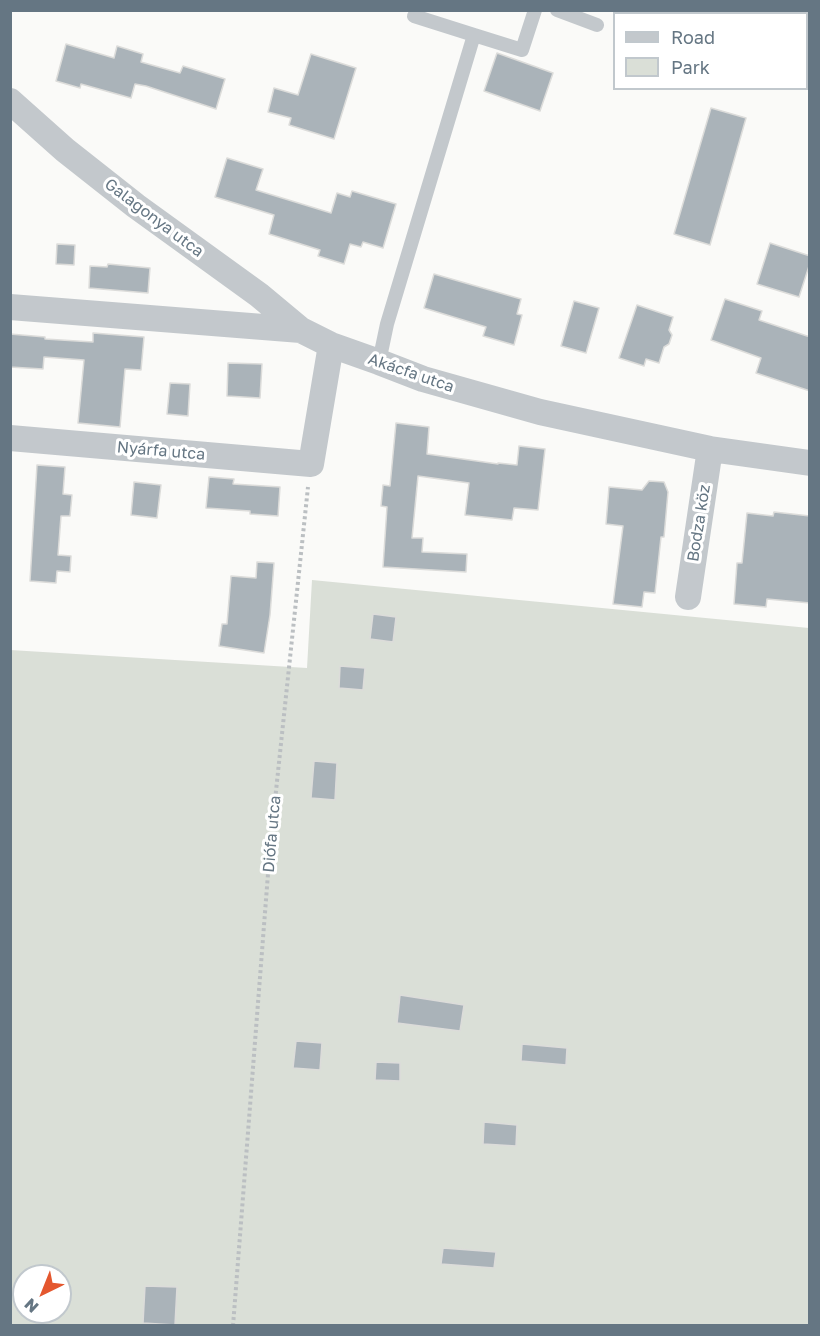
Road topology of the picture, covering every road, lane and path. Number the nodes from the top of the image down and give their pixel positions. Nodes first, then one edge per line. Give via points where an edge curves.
1 (535, 10) edge
2 (557, 10) edge
3 (414, 16) dead end
4 (597, 25) dead end
5 (474, 35) junction
6 (10, 101) edge
7 (10, 307) edge
8 (301, 330) junction
9 (331, 345) junction
10 (379, 362) junction
11 (10, 438) edge
12 (710, 449) junction
13 (810, 463) edge
14 (310, 464) junction
15 (688, 597) dead end
16 (233, 1326) edge

1 - 5 lane via 522,50
2 - 4 lane
3 - 5 lane
5 - 10 lane
6 - 8 street, Galagonya utca via 136,206
7 - 8 street, Akácfa utca
8 - 9 street, Akácfa utca
9 - 10 street, Akácfa utca
9 - 14 street
10 - 12 street, Akácfa utca via 423,379 540,412
11 - 14 street, Nyárfa utca
12 - 13 street, Akácfa utca
12 - 15 street, Bodza köz
14 - 16 path, Diófa utca via 270,848

